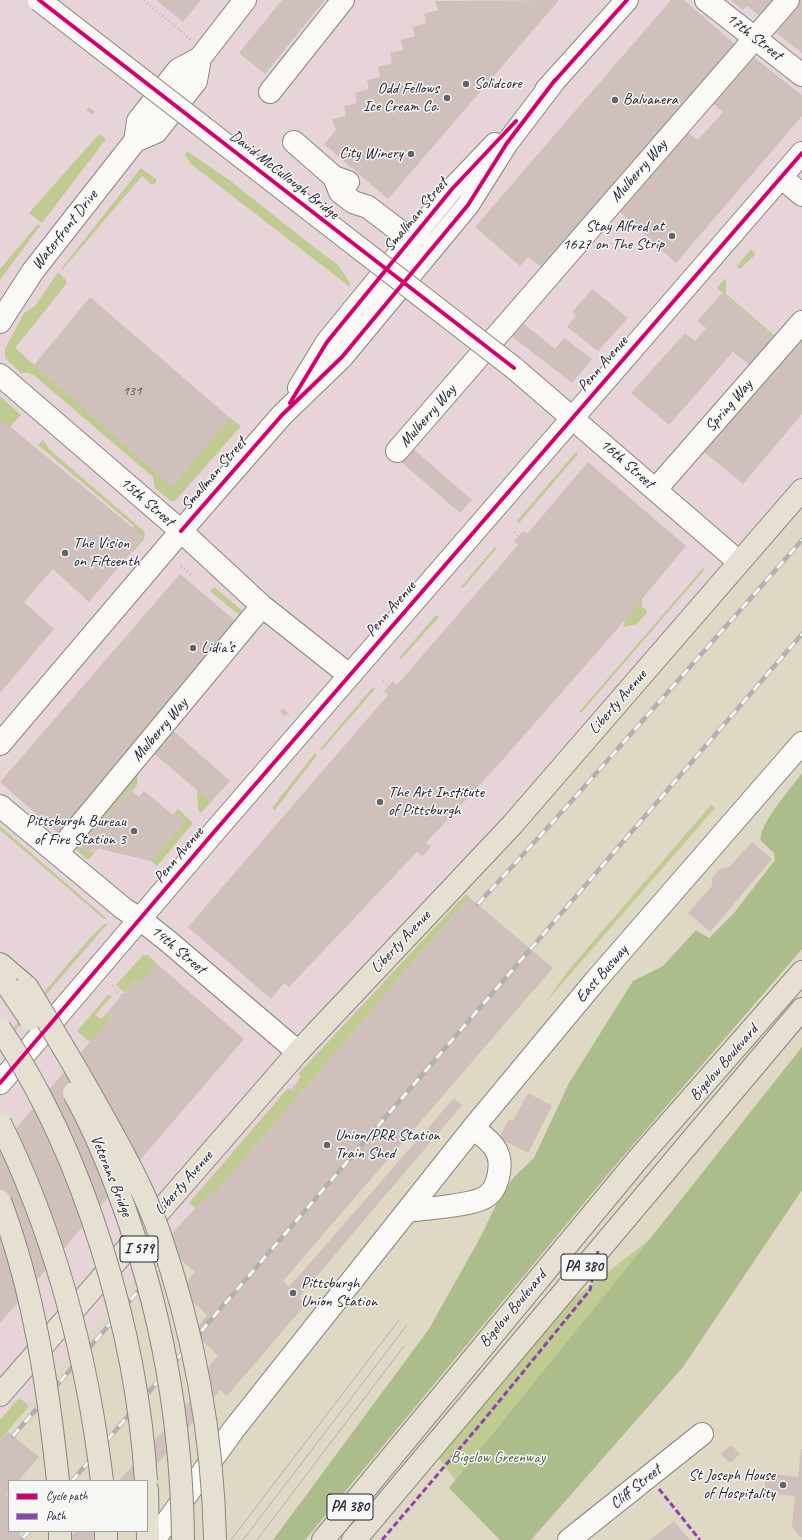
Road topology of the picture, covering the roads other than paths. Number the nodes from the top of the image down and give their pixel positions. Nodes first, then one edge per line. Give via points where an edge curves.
1 (39, 0) edge
2 (245, 0) edge
3 (343, 0) edge
4 (627, 0) edge
5 (706, 0) edge
6 (788, 0) edge
7 (755, 38) junction
8 (802, 74) edge
9 (555, 80) junction
10 (270, 92) dead end
11 (294, 142) dead end
12 (802, 153) edge
13 (781, 177) junction
14 (802, 195) edge
15 (410, 240) junction
16 (433, 248) junction
17 (407, 279) junction
18 (0, 322) edge
19 (802, 322) edge
20 (493, 343) junction
21 (514, 368) joint
22 (0, 375) edge
23 (282, 416) junction
24 (573, 417) junction
25 (397, 451) dead end
26 (656, 489) junction
27 (802, 490) edge
28 (181, 531) junction
29 (739, 562) junction
30 (262, 606) junction
31 (350, 675) junction
32 (802, 743) edge
33 (0, 744) edge
34 (0, 806) edge
35 (57, 853) junction
36 (140, 919) junction
37 (0, 964) edge
38 (802, 972) edge
39 (0, 976) edge
40 (802, 1009) edge
41 (0, 1030) edge
42 (298, 1052) junction
43 (0, 1083) edge
44 (0, 1123) edge
45 (473, 1128) junction
46 (0, 1201) edge
47 (409, 1211) junction
48 (0, 1395) edge
49 (702, 1434) dead end
50 (58, 1480) edge
51 (102, 1480) edge
52 (146, 1480) edge
53 (358, 1535) edge
54 (154, 1540) edge
55 (183, 1540) edge
56 (215, 1540) edge
57 (323, 1540) edge
58 (569, 1540) edge

1 - 21 street, David McCullough Bridge, bridge
2 - 18 street, Waterfront Drive via 202,55 196,81 156,132 135,142 33,271
3 - 10 street
4 - 9 street, Smallman Street
5 - 7 street, 17th Street
6 - 7 street, Mulberry Way
7 - 8 street, 17th Street
7 - 20 street, Mulberry Way
9 - 15 street, Smallman Street via 452,189
9 - 16 street, Smallman Street via 507,143 468,205
11 - 15 street via 334,177 350,183 362,194 368,207
12 - 13 street, Penn Avenue
13 - 14 street
13 - 24 street, Penn Avenue
15 - 16 street
15 - 23 street, Smallman Street via 327,342
16 - 17 street, Smallman Street
17 - 20 street
17 - 23 street, Smallman Street via 342,357
19 - 26 street, Spring Way
20 - 25 street, Mulberry Way
21 - 24 street, 16th Street
22 - 28 street, 15th Street
23 - 28 street, Smallman Street
24 - 26 street, 16th Street
24 - 31 street, Penn Avenue
26 - 29 street, 16th Street
27 - 29 main road, Liberty Avenue
28 - 30 street, 15th Street
28 - 33 street, Smallman Street
29 - 42 main road, Liberty Avenue via 512,825
30 - 31 street, 15th Street
30 - 35 street, Mulberry Way
31 - 36 street, Penn Avenue
32 - 45 street, East Busway via 596,980
34 - 35 street, 14th Street
35 - 36 street, 14th Street via 124,909
36 - 42 street, 14th Street
36 - 43 street, Penn Avenue
37 - 56 main road, bridge via 27,987 52,1026 130,1166 159,1231 181,1302 199,1384 210,1455
38 - 57 main road, Bigelow Boulevard / PA 380 via 634,1164
39 - 55 main road, Veterans Bridge / I 579, bridge via 45,1040 78,1100 109,1168 135,1238 153,1296 176,1422 183,1483
40 - 53 main road, Bigelow Boulevard / PA 380
41 - 52 main road, bridge via 43,1103 69,1160 113,1285 131,1360 144,1445
42 - 48 main road, Liberty Avenue
44 - 51 main road, bridge via 36,1204 70,1306 86,1376
45 - 47 street, East Busway
45 - 47 street via 490,1140 499,1156 499,1178 494,1189 486,1197 474,1202
46 - 50 main road, bridge via 27,1290 40,1345
47 - 54 street, East Busway via 234,1429
49 - 58 street, Cliff Street

